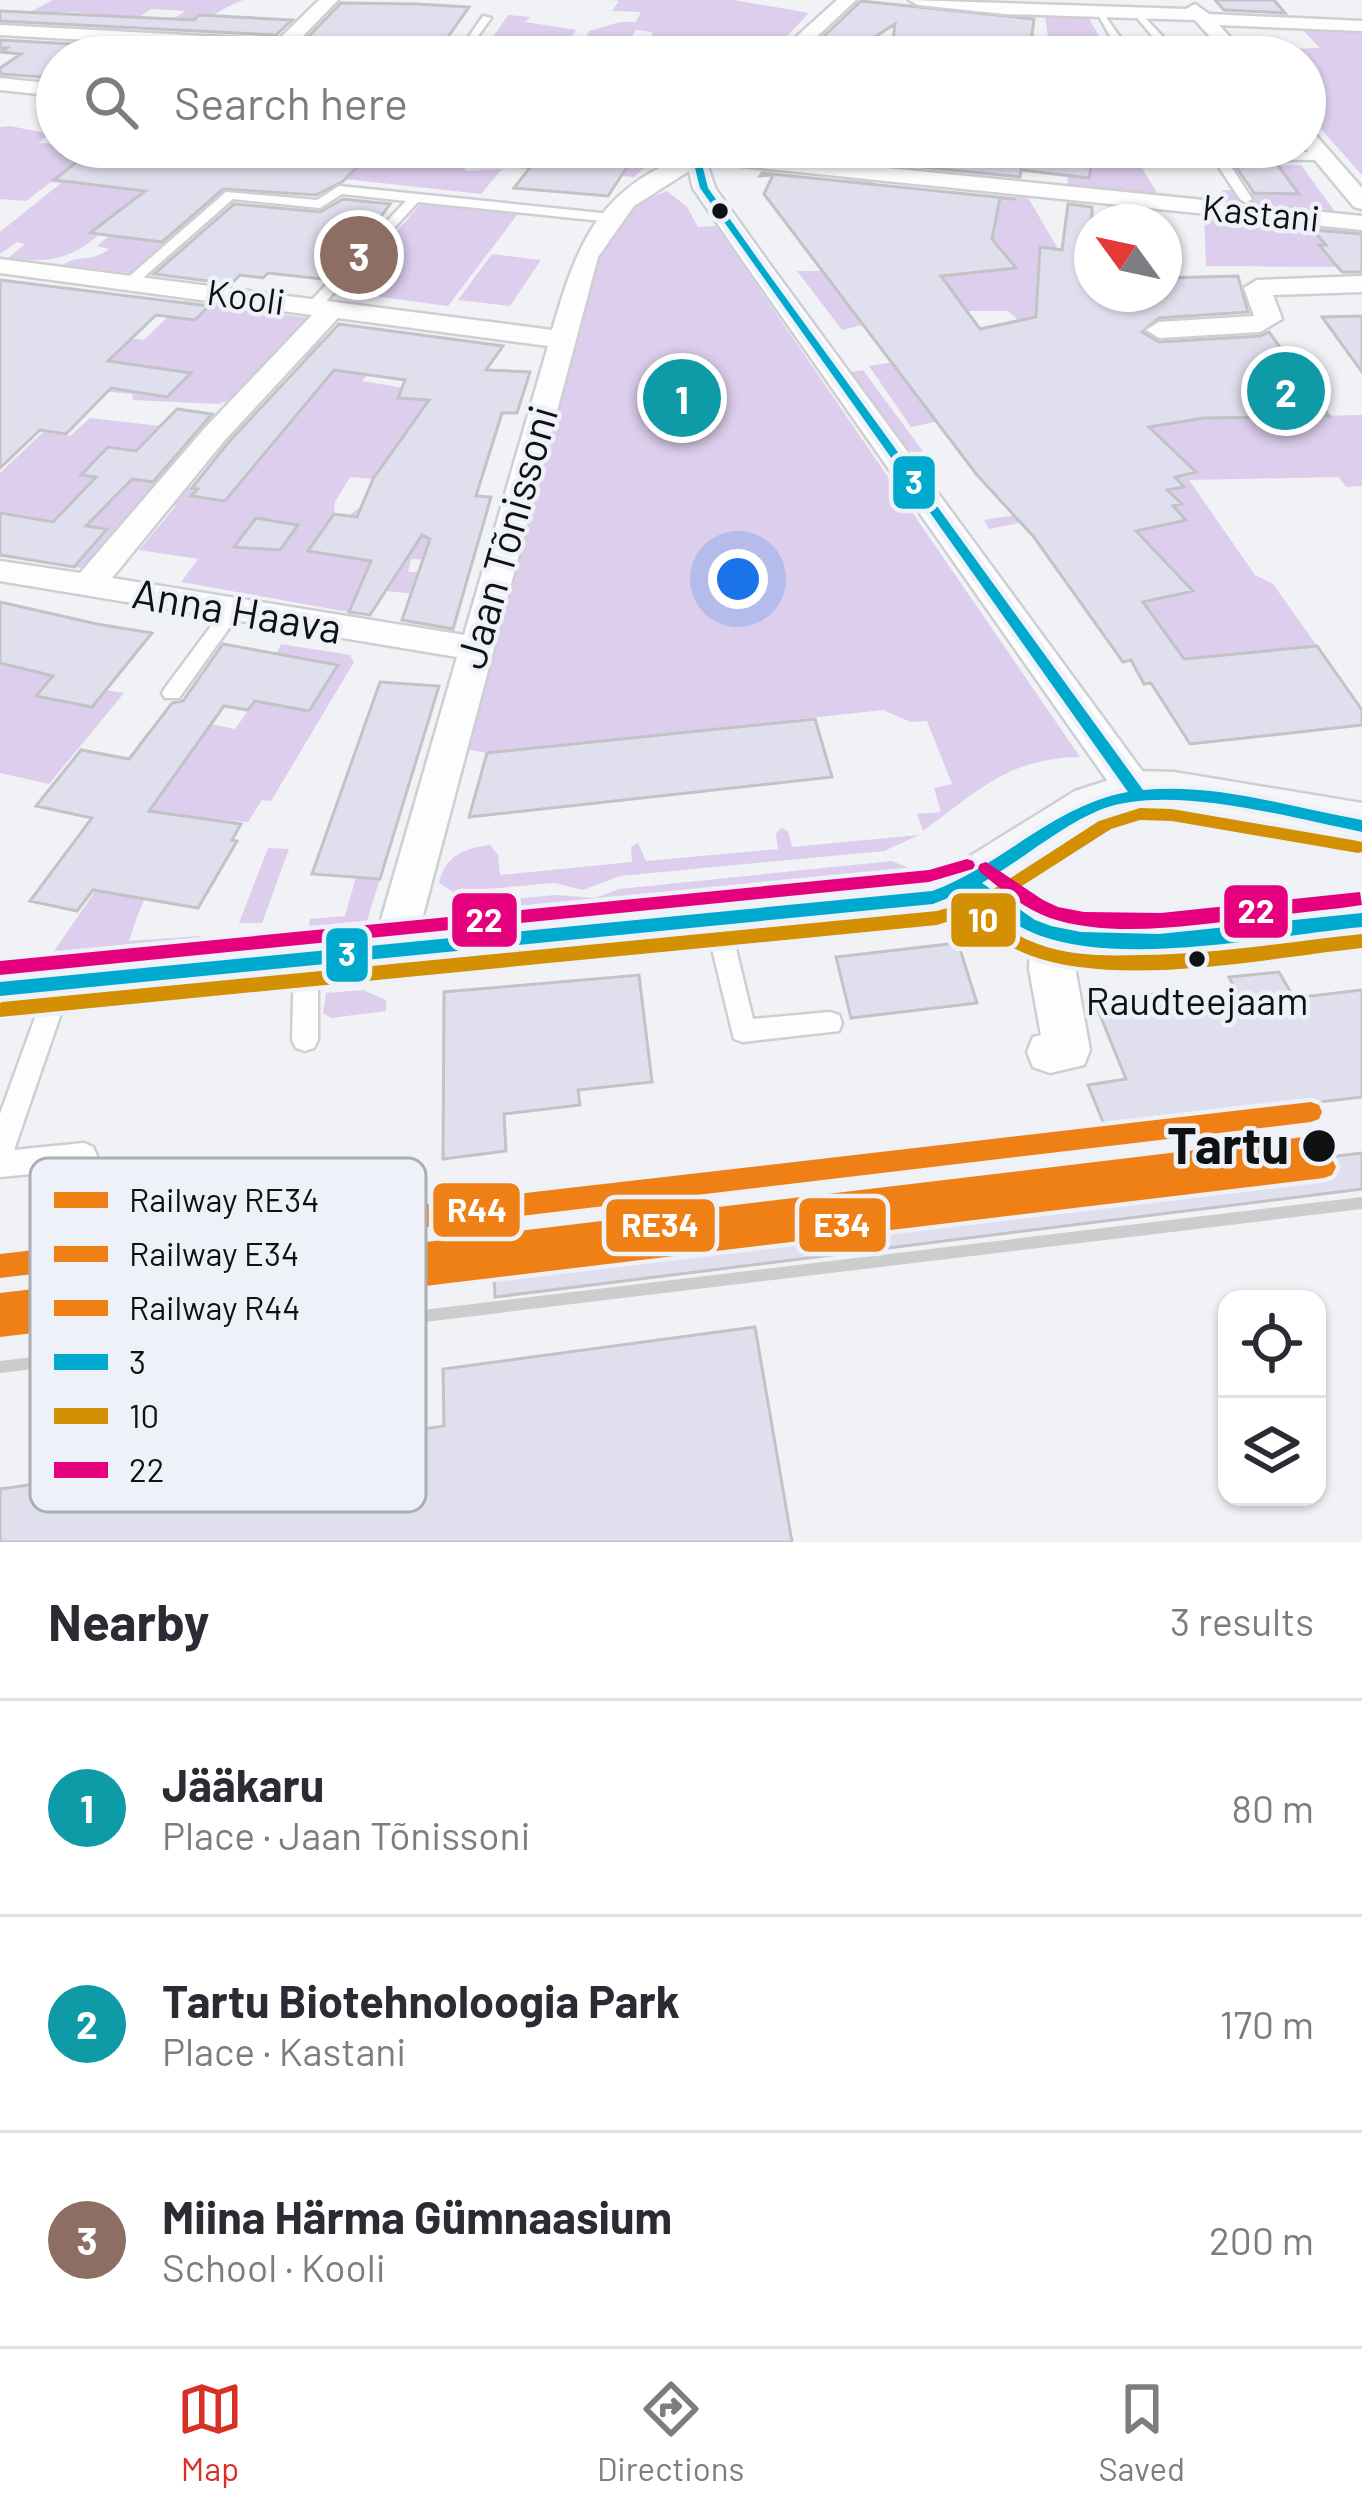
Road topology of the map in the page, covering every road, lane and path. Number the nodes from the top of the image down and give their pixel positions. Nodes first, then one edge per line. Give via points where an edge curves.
1 (329, 0) edge
2 (847, 0) edge
3 (918, 0) edge
4 (1197, 11) edge
5 (1138, 13) junction
6 (1099, 14) junction
7 (486, 19) dead end
8 (1362, 26) edge
9 (0, 30) edge
10 (106, 36) edge
11 (293, 36) edge
12 (473, 36) edge
13 (807, 36) edge
14 (1114, 36) edge
15 (1158, 36) edge
16 (1219, 36) edge
17 (0, 84) edge
18 (36, 88) edge
19 (1326, 160) edge
20 (677, 168) edge
21 (703, 168) edge
22 (837, 168) edge
23 (1226, 168) edge
24 (415, 198) junction
25 (1246, 200) dead end
26 (1362, 202) edge
27 (611, 218) junction
28 (1362, 223) edge
29 (0, 266) edge
30 (131, 281) junction
31 (1362, 284) edge
32 (323, 308) junction
33 (1159, 330) dead end
34 (564, 340) junction
35 (0, 572) edge
36 (87, 586) junction
37 (233, 610) junction
38 (474, 648) junction
39 (172, 693) dead end
40 (1137, 793) junction
41 (1362, 826) edge
42 (973, 886) junction
43 (717, 920) junction
44 (1362, 920) edge
45 (1052, 934) junction
46 (394, 951) junction
47 (307, 959) junction
48 (30, 986) edge
49 (830, 1023) dead end
50 (305, 1040) dead end
51 (1050, 1052) dead end
52 (0, 1150) edge
53 (84, 1156) dead end
54 (65, 1158) edge
55 (30, 1162) edge
56 (0, 1165) edge

1 - 11 street
2 - 13 street
3 - 6 street
4 - 5 street
4 - 8 street
4 - 16 street
5 - 6 street
5 - 15 lane
6 - 14 lane
7 - 12 lane
9 - 10 street
17 - 18 street
19 - 26 street
20 - 27 street, Jaan Tõnissoni
21 - 40 street via 704,188
22 - 28 street, Kastani
23 - 25 lane
24 - 27 lane
24 - 30 lane via 339,190 320,204 230,195
24 - 32 lane
27 - 34 street, Jaan Tõnissoni via 586,257
29 - 30 street, Kooli
30 - 32 street, Kooli
31 - 33 street via 1257,288 1269,319 1260,324
32 - 34 street, Kooli
32 - 36 street
34 - 38 street, Jaan Tõnissoni
35 - 36 street, Anna Haava
36 - 37 street, Anna Haava
37 - 38 street, Anna Haava
37 - 39 lane
38 - 46 street, Jaan Tõnissoni
40 - 41 street
40 - 42 street via 1096,806
42 - 43 street
42 - 45 street
43 - 46 street
43 - 49 lane via 743,1031
44 - 45 street via 1148,940
45 - 51 street via 1067,1050
46 - 47 street
47 - 48 street
47 - 50 lane
48 - 52 lane
53 - 54 lane
55 - 56 lane

